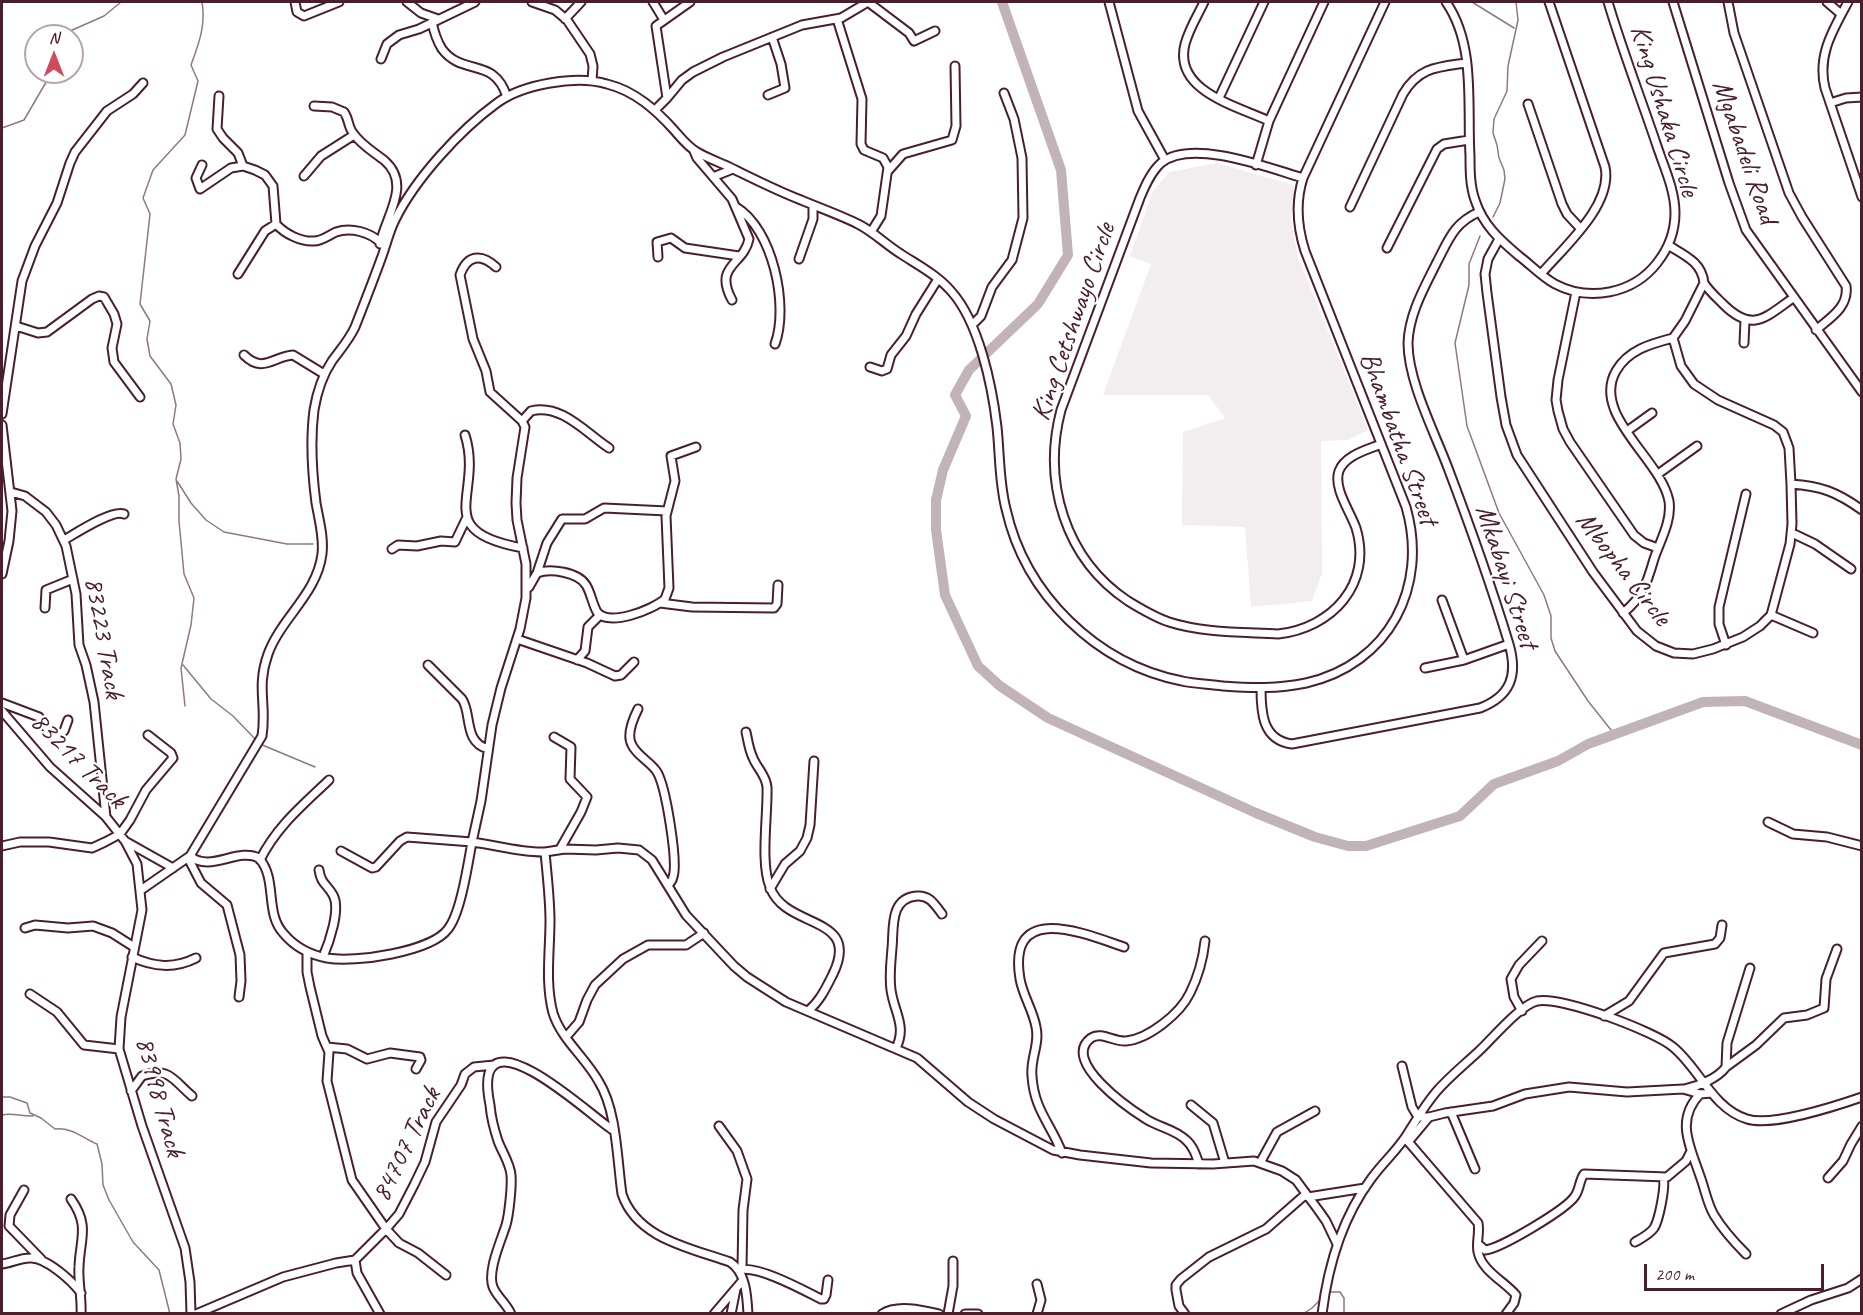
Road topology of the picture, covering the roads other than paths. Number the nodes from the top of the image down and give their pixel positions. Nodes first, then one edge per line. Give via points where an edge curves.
1 (295, 2) edge
2 (339, 2) edge
3 (407, 2) edge
4 (475, 2) edge
5 (532, 2) edge
6 (580, 2) edge
7 (653, 2) edge
8 (690, 2) edge
9 (868, 2) edge
10 (1109, 2) edge
11 (1204, 2) edge
12 (1264, 2) edge
13 (1324, 2) edge
14 (1385, 2) edge
15 (1446, 2) edge
16 (1549, 2) edge
17 (1608, 2) edge
18 (1673, 2) edge
19 (1728, 2) edge
20 (1827, 2) edge
21 (1848, 2) edge
22 (1841, 14) junction
23 (565, 19) junction
24 (837, 19) junction
25 (664, 20) junction
26 (435, 21) junction
27 (935, 31) dead end
28 (772, 37) junction
29 (381, 59) dead end
30 (1466, 63) junction
31 (955, 66) dead end
32 (592, 81) junction
33 (143, 83) dead end
34 (1004, 93) dead end
35 (768, 95) dead end
36 (219, 96) dead end
37 (507, 97) junction
38 (1862, 97) edge
39 (667, 98) junction
40 (1219, 98) junction
41 (1830, 103) junction
42 (1528, 104) dead end
43 (314, 106) dead end
44 (655, 110) junction
45 (1269, 121) junction
46 (354, 135) junction
47 (1469, 140) junction
48 (694, 151) junction
49 (1165, 160) junction
50 (202, 165) dead end
51 (1256, 165) junction
52 (243, 166) junction
53 (733, 169) junction
54 (888, 171) junction
55 (304, 176) dead end
56 (713, 177) junction
57 (1304, 178) junction
58 (1862, 197) edge
59 (813, 205) junction
60 (736, 207) junction
61 (1350, 207) dead end
62 (1479, 212) junction
63 (276, 224) junction
64 (1580, 228) junction
65 (871, 232) junction
66 (1499, 239) junction
67 (381, 243) junction
68 (1668, 245) junction
69 (1388, 248) dead end
70 (739, 256) junction
71 (658, 257) dead end
72 (381, 259) junction
73 (799, 259) dead end
74 (496, 267) dead end
75 (238, 274) dead end
76 (1541, 274) junction
77 (938, 279) junction
78 (1704, 283) junction
79 (1576, 292) junction
80 (1793, 298) junction
81 (732, 300) dead end
82 (1745, 320) junction
83 (971, 323) junction
84 (16, 327) junction
85 (1816, 330) junction
86 (1673, 338) junction
87 (1744, 343) dead end
88 (775, 344) dead end
89 (244, 355) dead end
90 (870, 367) dead end
91 (324, 374) junction
92 (1862, 392) edge
93 (140, 397) dead end
94 (1652, 413) dead end
95 (2, 414) edge
96 (522, 421) junction
97 (2, 425) edge
98 (1627, 430) junction
99 (465, 435) dead end
100 (1381, 444) junction
101 (1697, 446) dead end
102 (609, 447) dead end
103 (696, 447) dead end
104 (1658, 474) junction
105 (2, 483) edge
106 (1791, 484) junction
107 (10, 489) junction
108 (1746, 495) dead end
109 (25, 496) junction
110 (11, 503) junction
111 (1862, 510) edge
112 (667, 512) junction
113 (124, 514) dead end
114 (466, 519) junction
115 (1791, 533) junction
116 (64, 540) junction
117 (523, 548) junction
118 (1658, 548) junction
119 (392, 549) dead end
120 (1851, 568) dead end
121 (537, 573) junction
122 (2, 574) edge
123 (73, 579) junction
124 (778, 585) dead end
125 (528, 589) junction
126 (1442, 600) dead end
127 (660, 603) junction
128 (45, 608) dead end
129 (1623, 613) junction
130 (600, 615) junction
131 (1771, 615) junction
132 (1813, 633) dead end
133 (517, 639) junction
134 (1509, 644) junction
135 (1726, 645) junction
136 (577, 660) junction
137 (1464, 660) junction
138 (634, 662) dead end
139 (428, 665) dead end
140 (1425, 668) dead end
141 (1261, 688) junction
142 (2, 703) edge
143 (638, 710) dead end
144 (2, 711) edge
145 (68, 720) dead end
146 (746, 732) dead end
147 (148, 735) dead end
148 (554, 737) dead end
149 (488, 749) junction
150 (814, 761) dead end
151 (329, 780) dead end
152 (106, 817) junction
153 (1768, 822) dead end
154 (120, 834) junction
155 (125, 841) junction
156 (472, 842) junction
157 (2, 846) edge
158 (1862, 846) edge
159 (560, 849) junction
160 (341, 850) dead end
161 (545, 852) junction
162 (189, 857) junction
163 (260, 860) junction
164 (172, 868) junction
165 (319, 870) dead end
166 (668, 885) junction
167 (770, 889) junction
168 (141, 890) junction
169 (942, 914) dead end
170 (1722, 925) dead end
171 (25, 928) dead end
172 (704, 933) junction
173 (1205, 941) dead end
174 (1542, 941) dead end
175 (134, 947) junction
176 (1124, 947) dead end
177 (1837, 949) dead end
178 (308, 952) junction
179 (132, 957) junction
180 (323, 957) junction
181 (196, 958) dead end
182 (1750, 968) dead end
183 (30, 994) dead end
184 (239, 997) dead end
185 (808, 1011) junction
186 (1522, 1011) junction
187 (1604, 1016) junction
188 (566, 1037) junction
189 (327, 1047) junction
190 (896, 1048) junction
191 (119, 1049) junction
192 (493, 1065) junction
193 (1402, 1066) dead end
194 (1726, 1067) junction
195 (416, 1069) dead end
196 (1703, 1082) junction
197 (1683, 1089) junction
198 (131, 1091) junction
199 (1712, 1093) junction
200 (1700, 1094) junction
201 (192, 1096) dead end
202 (1862, 1097) edge
203 (1191, 1105) dead end
204 (1315, 1111) dead end
205 (1451, 1112) junction
206 (1418, 1117) junction
207 (1429, 1118) junction
208 (719, 1126) dead end
209 (1862, 1126) edge
210 (613, 1130) junction
211 (1407, 1140) junction
212 (1691, 1151) junction
213 (1062, 1153) junction
214 (1225, 1163) junction
215 (1260, 1163) junction
216 (1199, 1164) junction
217 (1475, 1168) dead end
218 (1663, 1177) junction
219 (1828, 1178) dead end
220 (1365, 1188) junction
221 (24, 1190) dead end
222 (1307, 1195) junction
223 (71, 1199) dead end
224 (386, 1229) junction
225 (1635, 1242) dead end
226 (1337, 1244) junction
227 (1478, 1244) junction
228 (1746, 1254) dead end
229 (41, 1259) junction
230 (355, 1260) junction
231 (953, 1261) dead end
232 (2, 1264) edge
233 (741, 1269) junction
234 (446, 1275) dead end
235 (1862, 1279) edge
236 (743, 1280) junction
237 (828, 1280) dead end
238 (1037, 1284) dead end
239 (736, 1289) junction
240 (81, 1293) junction
241 (81, 1314) edge
242 (192, 1314) edge
243 (196, 1314) edge
244 (380, 1314) edge
245 (512, 1314) edge
246 (714, 1314) edge
247 (731, 1314) edge
248 (748, 1314) edge
249 (882, 1314) edge
250 (939, 1314) edge
251 (948, 1314) edge
252 (965, 1314) edge
253 (978, 1314) edge
254 (1037, 1314) edge
255 (1185, 1314) edge
256 (1322, 1314) edge
257 (1506, 1314) edge
258 (1781, 1314) edge

1 - 2 street via 297,12 304,16
3 - 26 street
4 - 26 street
5 - 23 street via 550,7
6 - 23 street
7 - 25 street
8 - 25 street
9 - 24 street
9 - 27 street via 914,41
10 - 49 street via 1137,111
11 - 40 street via 1186,41 1184,58 1196,85
12 - 40 street
13 - 45 street
14 - 57 street, Bhambatha Street
15 - 30 street, King Ushaka Circle via 1460,27
16 - 64 street via 1606,172 1602,199
17 - 68 street, King Ushaka Circle via 1673,194 1675,214
18 - 80 street, Mgabadeli Road via 1739,214 1750,237
19 - 85 street via 1734,33 1790,192 1846,286 1843,304
20 - 22 street
21 - 22 street
22 - 41 street via 1822,58
23 - 32 street via 590,54
24 - 28 street via 812,22
24 - 54 street via 862,99 861,144 864,150 883,158
25 - 39 street via 656,30
26 - 29 street via 392,39
26 - 37 street via 438,43 447,54 461,64 494,74
28 - 35 street via 785,88
28 - 39 street via 685,77
30 - 47 street, King Ushaka Circle
30 - 61 street via 1432,68 1411,82
31 - 54 street via 956,126 952,140 903,154
32 - 37 street via 550,83
32 - 44 street via 613,86
33 - 84 street via 107,111 72,157 57,203 25,273
34 - 83 street via 1022,158 1023,218 1012,260 992,287 981,316
36 - 52 street via 217,129 238,153
37 - 72 street via 448,146 431,166 395,219
38 - 41 street
39 - 44 street
40 - 45 street
41 - 58 street
42 - 64 street via 1564,209
43 - 46 street via 344,112
44 - 48 street
45 - 51 street
46 - 55 street via 321,156
46 - 67 street via 386,162 397,178 396,196
47 - 62 street, King Ushaka Circle via 1472,187
47 - 69 street via 1444,144 1433,154
48 - 53 street, Bhambatha Street
48 - 56 street
49 - 51 street via 1201,152
49 - 100 street, King Cetshwayo Circle via 1155,169 1140,198 1058,422 1056,491 1066,525 1088,564 1123,597 1167,622 1193,628 1278,634 1304,629 1334,612 1351,589 1359,548 1356,527 1339,484 1339,472 1348,459
50 - 52 street via 196,178 200,189 226,171
51 - 57 street
52 - 63 street via 262,173 273,186
53 - 56 street
53 - 59 street, Bhambatha Street
54 - 65 street via 880,216
56 - 60 street
57 - 100 street, Bhambatha Street via 1298,204 1301,238
59 - 65 street, Bhambatha Street
59 - 73 street via 813,219
60 - 70 street via 749,239
60 - 88 street via 760,234 774,266 780,326
62 - 66 street, King Ushaka Circle
62 - 134 street, Mkabayi Street via 1460,223 1444,250 1414,310 1409,351 1413,377
63 - 67 street via 288,234 310,241 348,231 369,234
63 - 75 street via 265,231
64 - 76 street
65 - 77 street, Bhambatha Street
66 - 76 street, King Ushaka Circle
66 - 129 street, Mbopha Circle via 1488,259 1486,283 1501,397 1512,442 1529,476
67 - 72 street
68 - 78 street via 1697,265
68 - 79 street, King Ushaka Circle via 1657,263 1634,283 1606,293
70 - 71 street via 689,249 671,238 657,242
70 - 81 street via 726,274
72 - 91 street via 352,333
74 - 96 street via 485,258 471,259 461,272 460,281 490,392
76 - 79 street, King Ushaka Circle
77 - 83 street, Bhambatha Street via 962,304
77 - 90 street via 886,370
78 - 82 street via 1731,312
78 - 86 street
79 - 118 street via 1557,390 1560,420 1570,442 1634,535
80 - 82 street via 1763,318
80 - 85 street, Mgabadeli Road
82 - 87 street
83 - 141 street, Bhambatha Street via 996,420 999,474 1007,514 1017,549 1044,593 1093,642 1131,664 1182,681
84 - 93 street via 47,332 92,299 104,297 117,324 112,348 114,362
84 - 95 street
85 - 92 street, Mgabadeli Road
86 - 98 street via 1636,350 1613,376 1613,408
86 - 106 street via 1681,366 1694,384 1783,432 1789,448
89 - 91 street via 251,362 265,364 293,355
91 - 162 street via 316,398 311,440 322,538 320,565 310,589 269,650 260,687 264,723 260,742
94 - 98 street
96 - 102 street via 531,411 550,411 583,427
96 - 117 street via 525,431 516,503
97 - 107 street
98 - 104 street
99 - 114 street via 471,465 465,494
100 - 141 street, Bhambatha Street via 1406,507 1413,538 1410,580 1399,614 1377,644 1351,665 1321,679
101 - 104 street
103 - 112 street via 671,456 675,486
104 - 118 street via 1669,506
105 - 107 street, 83223 Track
106 - 111 street via 1823,488
106 - 115 street
107 - 109 street, 83223 Track
107 - 110 street
108 - 135 street via 1719,607 1719,624
109 - 110 street
109 - 116 street, 83223 Track via 46,512
110 - 122 street
112 - 121 street via 604,508 585,519 562,519 547,543
112 - 127 street via 669,588
113 - 116 street via 117,512
114 - 117 street via 483,537
114 - 119 street via 455,542 398,545
115 - 120 street
115 - 131 street
116 - 123 street, 83223 Track
117 - 125 street
118 - 129 street via 1640,597
121 - 125 street
121 - 130 street via 549,570 582,580
123 - 128 street via 46,590
123 - 152 street, 83223 Track via 80,645 94,702
124 - 127 street via 774,608
125 - 133 street
126 - 137 street
127 - 130 street via 618,618
129 - 135 street, Mbopha Circle via 1643,638 1664,650 1693,654
130 - 136 street via 588,627 585,651
131 - 132 street
131 - 135 street, Mbopha Circle via 1752,633
133 - 136 street
133 - 149 street
134 - 137 street
134 - 141 street, Mkabayi Street via 1513,668 1510,682 1501,696 1489,704 1452,715 1313,741 1288,743 1269,732 1263,719
136 - 138 street via 618,676
137 - 140 street
139 - 149 street via 465,703 468,726 476,743
142 - 145 street via 39,717 54,737 64,731
143 - 166 street via 630,740 658,773 664,791 674,861
144 - 152 street, 83217 Track via 50,767
146 - 167 street via 750,754 766,784
147 - 154 street via 173,758 146,790
148 - 159 street via 571,747 570,778 587,797
149 - 156 street
150 - 167 street via 805,845 785,864
151 - 163 street via 295,811
152 - 154 street, 83217 Track
153 - 158 street via 1793,834
154 - 155 street, 83217 Track
154 - 157 street via 92,848 49,842
155 - 164 street, 83217 Track
155 - 168 street, 83217 Track via 137,864
156 - 160 street via 407,837 372,868
156 - 161 street
156 - 180 street via 454,919 442,936 373,956
159 - 161 street
159 - 166 street via 639,850 652,860
161 - 188 street via 551,1004
162 - 163 street via 201,862 247,855
162 - 164 street
162 - 184 street via 201,883 227,906 241,964
163 - 178 street via 267,873 276,924 293,943
164 - 168 street
165 - 180 street via 335,903 331,936
166 - 172 street via 686,915
167 - 185 street via 784,908 824,926 838,944 837,965 821,997
168 - 175 street, 83998 Track via 142,910
169 - 190 street via 931,900 919,896 902,902 894,916 890,980 902,1033
170 - 187 street via 1715,944 1664,953 1629,1000
171 - 175 street via 93,926
172 - 185 street via 747,977
172 - 188 street via 686,945 648,945 623,959 595,985 579,1022
173 - 216 street via 1190,994 1161,1025 1135,1040 1095,1036 1084,1049 1088,1066 1103,1086 1145,1119 1185,1138
174 - 186 street via 1511,979 1514,997
175 - 179 street, 83998 Track
176 - 213 street via 1063,929 1034,932 1023,939 1018,949 1020,980 1037,1031 1032,1068 1034,1090 1040,1111
177 - 194 street via 1826,979 1824,1008 1807,1016 1784,1018
178 - 180 street
178 - 189 street via 308,978
179 - 181 street via 173,966
179 - 191 street, 83998 Track
182 - 194 street via 1726,1043
183 - 191 street via 62,1017 84,1045
185 - 190 street
186 - 187 street via 1536,1002 1548,1001
186 - 206 street via 1438,1090
187 - 196 street via 1665,1042 1688,1061
188 - 210 street via 602,1087
189 - 195 street via 347,1049 367,1059 390,1053 420,1057
189 - 224 street via 327,1082 352,1180
190 - 213 street via 922,1061 986,1114
191 - 198 street, 83998 Track
192 - 210 street, 84707 Track via 501,1062 533,1072
192 - 224 street, 84707 Track via 474,1067 465,1074 436,1122 414,1185
192 - 245 street via 488,1077 490,1106 511,1176 508,1216 495,1257 493,1283
193 - 206 street
194 - 196 street
196 - 197 street
196 - 199 street
197 - 200 street
197 - 205 street via 1640,1092 1560,1088 1525,1094 1493,1106
198 - 201 street via 142,1076 163,1072
198 - 242 street, 83998 Track via 185,1248
199 - 200 street
199 - 202 street via 1733,1112 1758,1122
200 - 212 street via 1686,1120
203 - 214 street via 1213,1123
204 - 215 street via 1277,1132
205 - 207 street
205 - 217 street
206 - 207 street
206 - 211 street
207 - 211 street
208 - 233 street via 737,1151 747,1179
209 - 219 street via 1843,1161
210 - 233 street via 622,1194 636,1219 656,1234
211 - 220 street
211 - 227 street via 1475,1220
212 - 218 street via 1683,1165
212 - 228 street via 1713,1214
213 - 216 street via 1129,1162
214 - 215 street
214 - 216 street
215 - 222 street via 1289,1174
218 - 225 street via 1665,1186 1656,1224 1649,1234
218 - 227 street via 1584,1174 1575,1197 1545,1220 1497,1247 1485,1250
220 - 222 street
220 - 226 street
221 - 229 street via 10,1215 9,1226
222 - 226 street
222 - 255 street via 1266,1229 1209,1257 1181,1279 1176,1290
223 - 240 street via 83,1222
224 - 230 street, 84707 Track
224 - 234 street via 399,1243
226 - 256 street
227 - 257 street via 1484,1264 1516,1295
229 - 232 street
229 - 240 street
230 - 243 street via 283,1277
230 - 244 street via 357,1273
231 - 251 street
233 - 236 street
233 - 237 street via 778,1279 821,1299
235 - 258 street
236 - 239 street
236 - 248 street
238 - 254 street via 1041,1300
239 - 246 street
239 - 247 street
240 - 241 street
249 - 250 street via 894,1309
252 - 253 street

